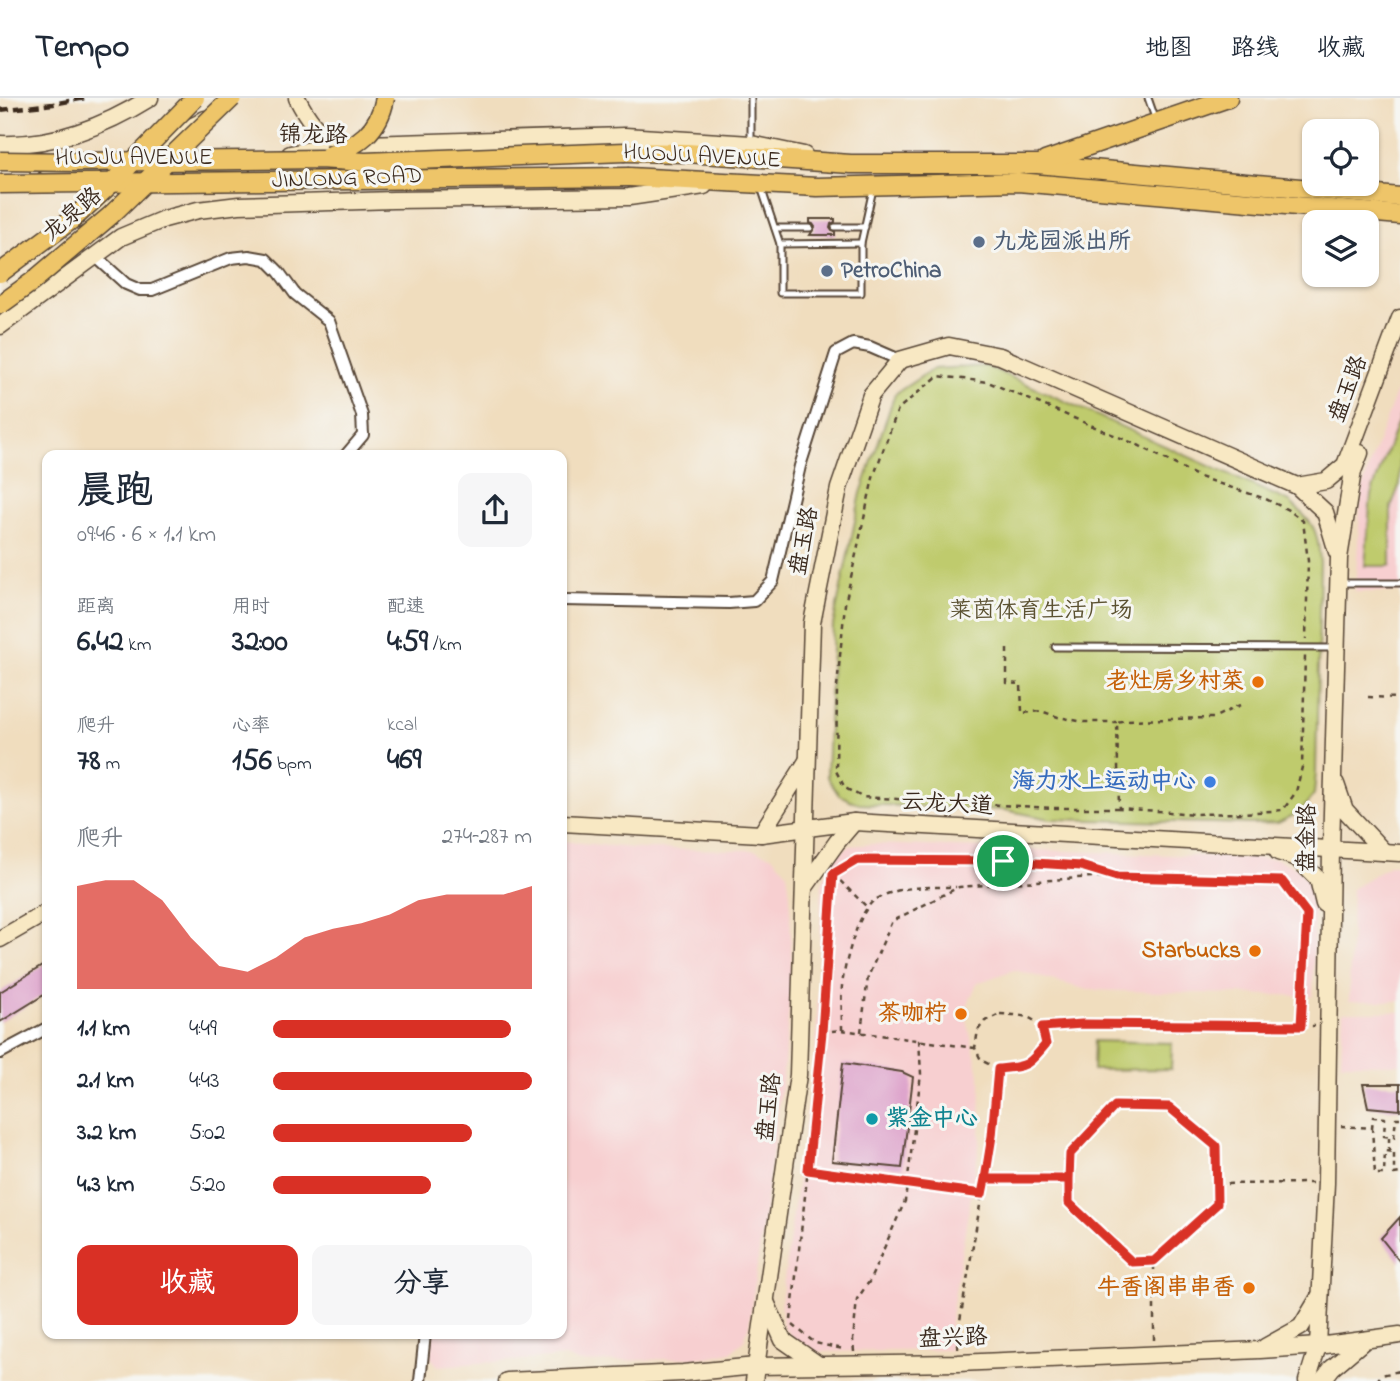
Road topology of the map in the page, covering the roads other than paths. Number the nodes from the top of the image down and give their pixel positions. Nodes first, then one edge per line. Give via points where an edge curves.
1 (150, 98) edge
2 (195, 98) edge
3 (233, 98) edge
4 (298, 98) edge
5 (385, 98) edge
6 (751, 98) edge
7 (1148, 98) edge
8 (1228, 98) edge
9 (1157, 123) junction
10 (391, 143) junction
11 (0, 144) edge
12 (751, 144) junction
13 (335, 145) junction
14 (625, 152) joint
15 (320, 159) junction
16 (0, 161) edge
17 (851, 164) junction
18 (1037, 164) junction
19 (729, 182) junction
20 (1018, 182) junction
21 (760, 184) junction
22 (0, 186) edge
23 (874, 186) junction
24 (1400, 197) edge
25 (393, 200) junction
26 (1400, 215) edge
27 (865, 227) junction
28 (775, 228) junction
29 (810, 228) dead end
30 (835, 228) dead end
31 (861, 243) junction
32 (780, 244) junction
33 (95, 256) junction
34 (0, 263) edge
35 (0, 273) edge
36 (0, 305) edge
37 (1400, 317) edge
38 (0, 326) edge
39 (1400, 347) edge
40 (900, 360) junction
41 (350, 450) edge
42 (1297, 486) junction
43 (1339, 558) junction
44 (1338, 583) junction
45 (1400, 583) edge
46 (567, 600) edge
47 (1055, 647) dead end
48 (1336, 648) junction
49 (808, 758) junction
50 (1333, 775) junction
51 (854, 822) junction
52 (567, 823) edge
53 (806, 827) junction
54 (761, 834) junction
55 (1254, 845) junction
56 (1331, 849) junction
57 (1392, 853) edge
58 (804, 888) junction
59 (42, 915) edge
60 (1329, 923) junction
61 (0, 939) edge
62 (42, 1031) edge
63 (0, 1053) edge
64 (1320, 1295) junction
65 (766, 1302) junction
66 (1400, 1335) edge
67 (425, 1339) edge
68 (1365, 1340) junction
69 (1318, 1346) junction
70 (1260, 1350) junction
71 (819, 1365) junction
72 (755, 1374) edge
73 (689, 1377) edge
74 (421, 1381) edge
75 (508, 1381) edge
76 (1307, 1381) edge
77 (1322, 1381) edge

1 - 11 street via 125,114 66,137 24,145
2 - 35 main road, 龙泉路, bridge via 74,218
3 - 22 street via 199,123 131,155 53,178
3 - 36 main road, 龙泉路, bridge via 110,216
4 - 13 street via 317,130
5 - 15 main road, bridge via 379,119 365,137
6 - 12 lane
7 - 9 lane
8 - 9 main road
9 - 18 main road
10 - 12 street via 625,136
10 - 13 street
10 - 25 street via 382,154 380,174 384,191
12 - 17 street
13 - 34 street via 147,188 85,215
14 - 15 main road, 锦龙路, bridge via 365,162
14 - 17 main road, HUOJU AVENUE
15 - 16 main road, 锦龙路, bridge
17 - 18 main road, HUOJU AVENUE
18 - 20 main road
18 - 24 main road, HUOJU AVENUE
19 - 21 main road, HUOJU AVENUE
19 - 22 main road, HUOJU AVENUE, bridge via 629,177
19 - 25 street, JINLONG ROAD via 629,197
20 - 23 main road, HUOJU AVENUE
20 - 26 main road, HUOJU AVENUE
21 - 23 main road, HUOJU AVENUE
21 - 28 lane
23 - 27 lane
25 - 33 street, JINLONG ROAD via 198,210 121,237
27 - 30 lane
27 - 31 lane
28 - 29 lane
28 - 32 lane
31 - 32 lane
31 - 32 lane via 861,293 780,293
33 - 38 street, JINLONG ROAD
33 - 41 street via 126,284 141,290 152,290 231,258 265,259 295,294 328,321 362,415 363,435
37 - 42 street, 盘玉路 via 1345,465 1326,481
39 - 43 street, 盘金路 via 1353,471
40 - 42 street via 949,346 1000,356
40 - 46 street via 853,344 836,353 800,466 773,581 754,601
40 - 49 street, 盘玉路 via 871,395 839,488 812,623
42 - 43 street via 1325,512
43 - 44 street, 盘金路
44 - 45 lane
44 - 48 street, 盘金路
47 - 48 lane
48 - 50 street, 盘金路
49 - 53 street, 盘玉路
49 - 54 street
50 - 56 street, 盘金路
50 - 57 street via 1345,810
51 - 53 street, 云龙大道
51 - 55 street, 云龙大道
51 - 58 street
52 - 54 street, 云龙大道
53 - 54 street, 云龙大道
53 - 58 street, 盘玉路
55 - 56 street, 云龙大道
55 - 60 street via 1297,858 1318,879
56 - 57 street, 云龙大道
56 - 60 street, 盘金路
58 - 65 street, 盘玉路 via 799,1074
59 - 61 street
60 - 64 street, 盘金路
62 - 63 street
64 - 69 street, 盘金路
64 - 70 street via 1301,1326
65 - 71 street via 783,1340
65 - 72 street, 盘玉路
66 - 68 street, 盘兴路
67 - 74 street
68 - 69 street, 盘兴路
68 - 77 street
69 - 70 street, 盘兴路
69 - 76 street, 盘金路
70 - 71 street, 盘兴路
71 - 72 street, 盘兴路
72 - 73 street, 盘兴路
73 - 75 street, 盘兴路

